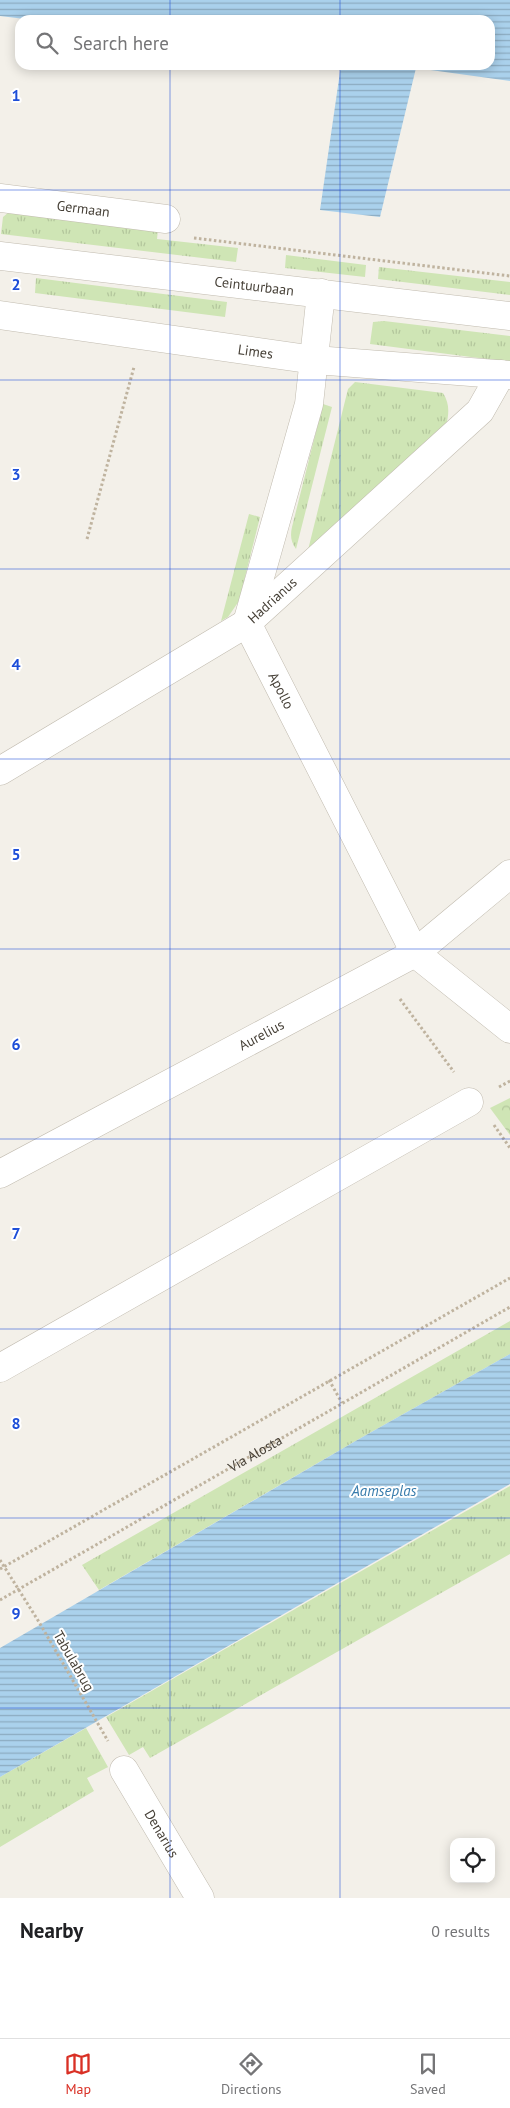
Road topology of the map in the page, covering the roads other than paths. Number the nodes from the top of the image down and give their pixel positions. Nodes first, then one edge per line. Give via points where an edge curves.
1 (0, 198) edge
2 (166, 219) road end
3 (0, 256) edge
4 (321, 292) junction
5 (0, 315) edge
6 (510, 316) edge
7 (315, 360) junction
8 (506, 374) edge
9 (248, 623) junction
10 (0, 771) edge
11 (510, 874) edge
12 (415, 953) junction
13 (510, 1029) edge
14 (469, 1102) dead end
15 (0, 1174) edge
16 (0, 1368) edge
17 (124, 1770) dead end
18 (200, 1898) edge

1 - 2 street, Germaan
3 - 4 street, Ceintuurbaan
4 - 6 street, Ceintuurbaan
4 - 7 street
5 - 7 street, Limes
7 - 8 street, Limes
7 - 9 street via 309,404
8 - 9 street, Hadrianus via 480,411
9 - 10 street, Hadrianus
9 - 12 street, Apollo
11 - 12 street, Aurelius
12 - 13 street, Apollo
12 - 15 street, Aurelius
14 - 16 street
17 - 18 street, Denarius

